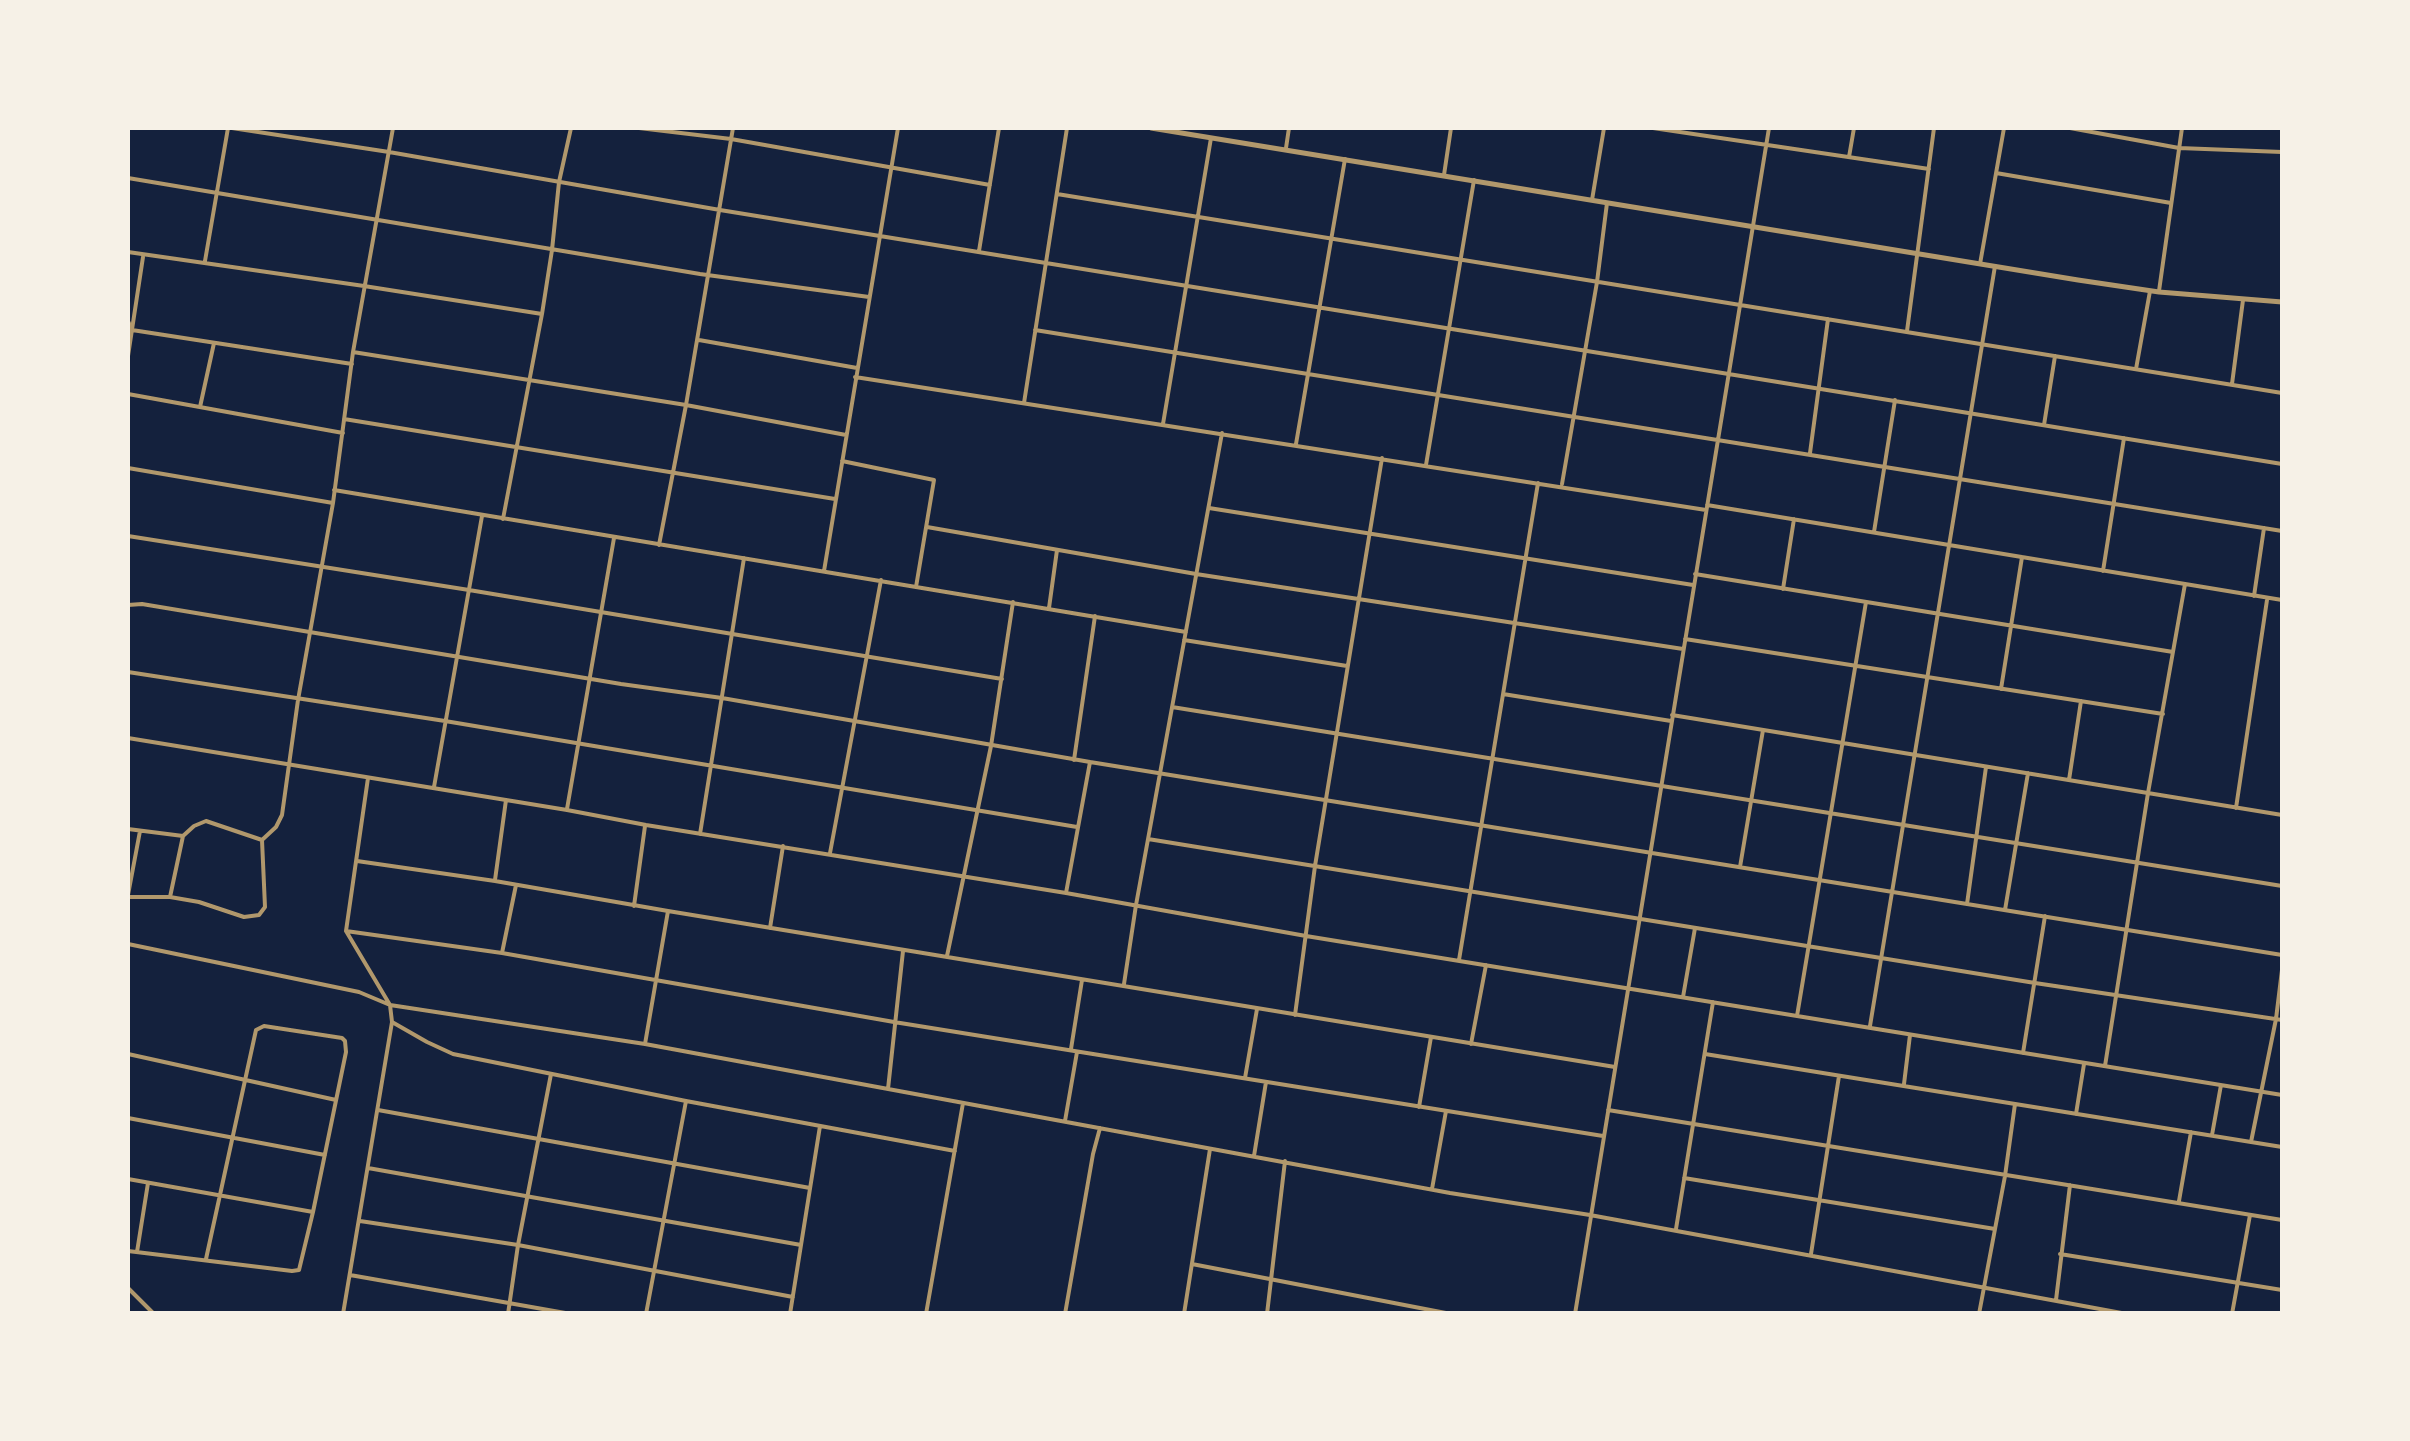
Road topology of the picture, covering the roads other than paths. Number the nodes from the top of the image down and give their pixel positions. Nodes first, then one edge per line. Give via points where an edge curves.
1 (230, 128) edge
2 (392, 128) edge
3 (571, 128) edge
4 (640, 128) edge
5 (733, 128) edge
6 (898, 128) edge
7 (999, 128) edge
8 (1067, 128) edge
9 (1152, 128) edge
10 (1289, 128) edge
11 (1450, 128) edge
12 (1604, 128) edge
13 (1654, 128) edge
14 (1769, 128) edge
15 (1854, 128) edge
16 (1934, 128) edge
17 (2004, 128) edge
18 (2070, 128) edge
19 (2182, 128) edge
20 (1687, 130) edge
21 (1211, 138) junction
22 (731, 139) junction
23 (1766, 145) junction
24 (1286, 148) junction
25 (2179, 148) junction
26 (389, 152) junction
27 (2282, 152) edge
28 (1849, 157) junction
29 (1345, 159) junction
30 (891, 168) junction
31 (1929, 169) junction
32 (1996, 173) junction
33 (1444, 175) junction
34 (128, 178) edge
35 (1474, 180) junction
36 (559, 182) junction
37 (990, 184) junction
38 (216, 193) junction
39 (1057, 194) junction
40 (1592, 200) junction
41 (1607, 203) junction
42 (2171, 203) junction
43 (720, 210) junction
44 (1199, 218) junction
45 (376, 219) junction
46 (1753, 227) junction
47 (878, 236) junction
48 (1331, 238) junction
49 (552, 250) junction
50 (128, 252) edge
51 (979, 252) junction
52 (1918, 254) junction
53 (143, 255) junction
54 (1460, 259) junction
55 (205, 263) junction
56 (1046, 263) junction
57 (1980, 264) junction
58 (1995, 266) junction
59 (708, 275) junction
60 (1597, 282) junction
61 (1185, 285) junction
62 (364, 286) junction
63 (2150, 291) junction
64 (2159, 292) junction
65 (868, 297) junction
66 (2243, 298) junction
67 (2282, 302) edge
68 (1739, 304) junction
69 (1319, 307) junction
70 (542, 314) junction
71 (1828, 319) junction
72 (128, 320) edge
73 (1448, 328) junction
74 (132, 330) junction
75 (1036, 330) junction
76 (1907, 332) junction
77 (698, 340) junction
78 (214, 343) junction
79 (1982, 344) junction
80 (1584, 350) junction
81 (354, 352) junction
82 (1174, 352) junction
83 (128, 356) edge
84 (2055, 356) junction
85 (352, 364) junction
86 (857, 368) junction
87 (2136, 369) junction
88 (1728, 373) junction
89 (1308, 374) junction
90 (855, 377) junction
91 (530, 380) junction
92 (2232, 384) junction
93 (1818, 388) junction
94 (2282, 393) edge
95 (128, 394) edge
96 (1437, 395) junction
97 (1895, 400) junction
98 (1024, 403) junction
99 (686, 405) junction
100 (200, 407) junction
101 (1971, 413) junction
102 (1573, 417) junction
103 (344, 420) junction
104 (1162, 424) junction
105 (2044, 425) junction
106 (343, 433) junction
107 (1222, 433) junction
108 (846, 436) junction
109 (2124, 438) junction
110 (1717, 441) junction
111 (1296, 444) junction
112 (516, 448) junction
113 (1810, 454) junction
114 (1382, 458) junction
115 (842, 460) junction
116 (2282, 464) edge
117 (1426, 465) junction
118 (1885, 466) junction
119 (128, 468) edge
120 (674, 472) junction
121 (1960, 478) junction
122 (1538, 483) junction
123 (1562, 486) junction
124 (334, 490) junction
125 (835, 499) junction
126 (332, 503) junction
127 (2114, 503) junction
128 (1706, 507) junction
129 (1208, 508) junction
130 (482, 516) junction
131 (503, 519) junction
132 (1794, 519) junction
133 (927, 527) junction
134 (2264, 528) junction
135 (2282, 531) edge
136 (1874, 532) junction
137 (1369, 534) junction
138 (128, 536) edge
139 (614, 538) junction
140 (659, 544) junction
141 (1949, 545) junction
142 (1057, 550) junction
143 (2022, 557) junction
144 (744, 558) junction
145 (1526, 558) junction
146 (321, 568) junction
147 (2103, 570) junction
148 (824, 571) junction
149 (1196, 574) junction
150 (1695, 574) junction
151 (881, 580) junction
152 (2185, 584) junction
153 (1693, 585) junction
154 (916, 586) junction
155 (1783, 588) junction
156 (469, 590) junction
157 (2254, 596) junction
158 (2268, 598) junction
159 (1359, 599) junction
160 (2282, 600) edge
161 (1013, 602) junction
162 (1866, 602) junction
163 (128, 605) edge
164 (1049, 608) junction
165 (600, 612) junction
166 (1938, 614) junction
167 (1095, 616) junction
168 (1515, 624) junction
169 (2011, 626) junction
170 (310, 632) junction
171 (1186, 632) junction
172 (732, 635) junction
173 (1684, 639) junction
174 (1184, 640) junction
175 (1683, 650) junction
176 (2173, 652) junction
177 (458, 656) junction
178 (867, 656) junction
179 (1348, 666) junction
180 (1855, 666) junction
181 (128, 672) edge
182 (1927, 677) junction
183 (591, 679) junction
184 (1002, 679) junction
185 (2001, 688) junction
186 (1503, 694) junction
187 (722, 698) junction
188 (298, 700) junction
189 (2082, 701) junction
190 (1172, 707) junction
191 (2163, 714) junction
192 (1672, 718) junction
193 (855, 720) junction
194 (445, 721) junction
195 (1763, 730) junction
196 (1337, 734) junction
197 (128, 738) edge
198 (1842, 743) junction
199 (580, 744) junction
200 (991, 746) junction
201 (1914, 755) junction
202 (1492, 758) junction
203 (1074, 760) junction
204 (1090, 762) junction
205 (288, 765) junction
206 (1986, 766) junction
207 (711, 767) junction
208 (1160, 774) junction
209 (2028, 774) junction
210 (368, 778) junction
211 (2068, 780) junction
212 (1661, 786) junction
213 (434, 788) junction
214 (841, 788) junction
215 (2148, 793) junction
216 (506, 800) junction
217 (1326, 800) junction
218 (1751, 800) junction
219 (2236, 808) junction
220 (567, 810) junction
221 (979, 811) junction
222 (1830, 813) junction
223 (2282, 816) edge
224 (1903, 824) junction
225 (1482, 825) junction
226 (646, 826) junction
227 (1077, 827) junction
228 (128, 829) edge
229 (140, 830) junction
230 (700, 834) junction
231 (183, 836) junction
232 (1976, 836) junction
233 (1148, 839) junction
234 (262, 840) junction
235 (2016, 843) junction
236 (783, 846) junction
237 (1650, 852) junction
238 (830, 853) junction
239 (357, 861) junction
240 (2137, 862) junction
241 (1316, 866) junction
242 (1740, 867) junction
243 (965, 876) junction
244 (495, 880) junction
245 (1819, 880) junction
246 (516, 885) junction
247 (2282, 886) edge
248 (1470, 892) junction
249 (1892, 892) junction
250 (1066, 893) junction
251 (128, 897) edge
252 (170, 897) junction
253 (1967, 904) junction
254 (1136, 905) junction
255 (634, 906) junction
256 (2005, 910) junction
257 (668, 912) junction
258 (2045, 916) junction
259 (1639, 919) junction
260 (770, 928) junction
261 (1695, 928) junction
262 (2126, 930) junction
263 (346, 932) junction
264 (1306, 936) junction
265 (128, 944) edge
266 (1808, 946) junction
267 (903, 950) junction
268 (502, 953) junction
269 (2282, 955) edge
270 (947, 957) junction
271 (1881, 958) junction
272 (1459, 960) junction
273 (1486, 966) junction
274 (2282, 970) edge
275 (1082, 980) junction
276 (657, 981) junction
277 (2035, 983) junction
278 (1124, 987) junction
279 (1628, 988) junction
280 (2116, 996) junction
281 (1683, 997) junction
282 (1713, 1002) junction
283 (390, 1005) junction
284 (1257, 1008) junction
285 (1295, 1015) junction
286 (1797, 1016) junction
287 (2279, 1020) edge
288 (392, 1022) junction
289 (894, 1022) junction
290 (1869, 1028) junction
291 (1910, 1034) junction
292 (1431, 1037) junction
293 (645, 1044) junction
294 (1471, 1044) junction
295 (1074, 1051) junction
296 (2023, 1053) junction
297 (128, 1054) edge
298 (1704, 1054) junction
299 (2084, 1063) junction
300 (2105, 1066) junction
301 (1615, 1067) junction
302 (551, 1074) junction
303 (1839, 1076) junction
304 (1245, 1078) junction
305 (245, 1080) junction
306 (1266, 1082) junction
307 (1904, 1084) junction
308 (2221, 1085) junction
309 (888, 1090) junction
310 (2262, 1092) junction
311 (2282, 1095) edge
312 (336, 1100) junction
313 (686, 1102) junction
314 (964, 1103) junction
315 (2015, 1104) junction
316 (1420, 1106) junction
317 (378, 1110) junction
318 (1608, 1110) junction
319 (1446, 1111) junction
320 (2076, 1114) junction
321 (128, 1118) edge
322 (1065, 1121) junction
323 (1693, 1124) junction
324 (820, 1126) junction
325 (1100, 1128) junction
326 (2191, 1132) junction
327 (1603, 1136) junction
328 (2212, 1136) junction
329 (231, 1137) junction
330 (538, 1140) junction
331 (2251, 1142) junction
332 (1828, 1146) junction
333 (2282, 1147) edge
334 (1210, 1149) junction
335 (955, 1152) junction
336 (325, 1156) junction
337 (1254, 1156) junction
338 (1285, 1161) junction
339 (674, 1165) junction
340 (368, 1168) junction
341 (2005, 1176) junction
342 (1684, 1178) junction
343 (128, 1179) edge
344 (148, 1183) junction
345 (2070, 1186) junction
346 (810, 1188) junction
347 (1432, 1189) junction
348 (528, 1195) junction
349 (220, 1196) junction
350 (1819, 1200) junction
351 (2179, 1203) junction
352 (313, 1212) junction
353 (1590, 1215) junction
354 (2250, 1215) junction
355 (665, 1219) junction
356 (360, 1220) junction
357 (2282, 1220) edge
358 (1995, 1229) junction
359 (1676, 1231) junction
360 (518, 1245) junction
361 (801, 1245) junction
362 (128, 1251) edge
363 (137, 1252) junction
364 (2060, 1254) junction
365 (1810, 1256) junction
366 (206, 1259) junction
367 (1192, 1264) junction
368 (655, 1269) junction
369 (350, 1275) junction
370 (1271, 1279) junction
371 (2238, 1283) junction
372 (128, 1288) edge
373 (1984, 1288) junction
374 (2282, 1290) edge
375 (792, 1297) junction
376 (2056, 1300) junction
377 (509, 1304) junction
378 (154, 1314) edge
379 (342, 1314) edge
380 (508, 1314) edge
381 (572, 1314) edge
382 (646, 1314) edge
383 (790, 1314) edge
384 (926, 1314) edge
385 (1064, 1314) edge
386 (1184, 1314) edge
387 (1267, 1314) edge
388 (1450, 1314) edge
389 (1575, 1314) edge
390 (1979, 1314) edge
391 (2126, 1314) edge
392 (2232, 1314) edge

1 - 26 street
1 - 38 street
2 - 26 street
3 - 36 street
4 - 22 street
5 - 22 street
6 - 30 street
7 - 37 street
8 - 39 street
9 - 21 street
10 - 24 street
11 - 33 street
12 - 40 street
13 - 20 street
14 - 23 street
15 - 28 street
16 - 31 street
17 - 32 street
18 - 25 street
19 - 25 street
20 - 23 street
21 - 24 street
21 - 44 street
22 - 30 street
22 - 43 street
23 - 28 street
23 - 46 street
24 - 29 street
25 - 27 street
25 - 42 street
26 - 36 street
26 - 45 street
28 - 31 street
29 - 33 street
29 - 48 street
30 - 37 street
30 - 47 street
31 - 52 street
32 - 42 street
32 - 57 street
33 - 35 street
34 - 38 street
35 - 40 street
35 - 54 street
36 - 43 street
36 - 49 street
37 - 51 street
38 - 45 street
38 - 55 street
39 - 44 street
39 - 56 street
40 - 41 street
41 - 46 street
41 - 60 street
42 - 64 street
43 - 47 street
43 - 59 street
44 - 48 street
44 - 61 street
45 - 49 street
45 - 62 street
46 - 52 street
46 - 68 street
47 - 51 street
47 - 65 street
48 - 54 street
48 - 69 street
49 - 59 street
49 - 70 street
50 - 53 street
51 - 56 street
52 - 57 street
52 - 76 street
53 - 55 street
53 - 74 street
54 - 60 street
54 - 73 street
55 - 62 street
56 - 61 street
56 - 75 street
57 - 58 street
58 - 63 street
58 - 79 street
59 - 65 street
59 - 77 street
60 - 68 street
60 - 80 street
61 - 69 street
61 - 82 street
62 - 70 street
62 - 81 street
63 - 64 street
63 - 87 street
64 - 66 street
65 - 86 street
66 - 67 street
66 - 92 street
68 - 71 street
68 - 88 street
69 - 73 street
69 - 89 street
70 - 91 street
71 - 76 street
71 - 93 street
72 - 74 street
73 - 80 street
73 - 96 street
74 - 78 street
74 - 83 street
75 - 82 street
75 - 98 street
76 - 79 street
77 - 86 street
77 - 99 street
78 - 85 street
78 - 100 street
79 - 84 street
79 - 101 street
80 - 88 street
80 - 102 street
81 - 85 street
81 - 91 street
82 - 89 street
82 - 104 street
84 - 87 street
84 - 105 street
85 - 103 street
86 - 90 street
87 - 92 street
88 - 93 street
88 - 110 street
89 - 96 street
89 - 111 street
90 - 98 street
90 - 108 street
91 - 99 street
91 - 112 street
92 - 94 street
93 - 97 street
93 - 113 street
95 - 100 street
96 - 102 street
96 - 117 street
97 - 101 street
97 - 118 street
98 - 104 street
99 - 108 street
99 - 120 street
100 - 106 street
101 - 105 street
101 - 121 street
102 - 110 street
102 - 123 street
103 - 106 street
103 - 112 street
104 - 107 street
105 - 109 street
106 - 124 street
107 - 111 street
107 - 129 street
108 - 115 street
109 - 116 street
109 - 127 street
110 - 113 street
110 - 128 street
111 - 114 street
112 - 120 street
112 - 131 street
113 - 118 street
114 - 117 street
114 - 137 street
115 - 125 street
115 - 133 street via 934,480
117 - 122 street
118 - 121 street
118 - 136 street
119 - 126 street
120 - 125 street
120 - 140 street
121 - 127 street
121 - 141 street
122 - 123 street
122 - 145 street
123 - 128 street
124 - 126 street
124 - 130 street
125 - 148 street
126 - 146 street
127 - 134 street
127 - 147 street
128 - 132 street
128 - 150 street
129 - 137 street
129 - 149 street
130 - 131 street
130 - 156 street
131 - 139 street
132 - 136 street
132 - 155 street
133 - 142 street
133 - 154 street
134 - 135 street
134 - 157 street
136 - 141 street
137 - 145 street
137 - 159 street
138 - 146 street
139 - 140 street
139 - 165 street
140 - 144 street
141 - 143 street
141 - 166 street
142 - 149 street
142 - 164 street
143 - 147 street
143 - 169 street
144 - 148 street
144 - 172 street
145 - 153 street
145 - 168 street
146 - 156 street
146 - 170 street
147 - 152 street
148 - 151 street
149 - 159 street
149 - 171 street
150 - 153 street
150 - 155 street
151 - 154 street
151 - 178 street
152 - 157 street
152 - 176 street
153 - 173 street
154 - 161 street
155 - 162 street
156 - 165 street
156 - 177 street
157 - 158 street
158 - 160 street
158 - 219 street
159 - 168 street
159 - 179 street
161 - 164 street
161 - 184 street
162 - 166 street
162 - 180 street
163 - 170 street
164 - 167 street
165 - 172 street
165 - 183 street
166 - 169 street
166 - 182 street
167 - 171 street
167 - 203 street
168 - 175 street
168 - 186 street
169 - 176 street
169 - 185 street
170 - 177 street
170 - 188 street
171 - 174 street
172 - 178 street
172 - 187 street
173 - 175 street
173 - 180 street
174 - 179 street
174 - 190 street
175 - 192 street
176 - 191 street
177 - 183 street
177 - 194 street
178 - 184 street
178 - 193 street
179 - 196 street
180 - 182 street
180 - 198 street
181 - 188 street
182 - 185 street
182 - 201 street
183 - 187 street
183 - 199 street
184 - 200 street
185 - 189 street
186 - 192 street
186 - 202 street
187 - 193 street
187 - 207 street
188 - 194 street
188 - 205 street
189 - 191 street
189 - 211 street
190 - 196 street
190 - 208 street
191 - 215 street
192 - 195 street
192 - 212 street
193 - 200 street
193 - 214 street
194 - 199 street
194 - 213 street
195 - 198 street
195 - 218 street
196 - 202 street
196 - 217 street
197 - 205 street
198 - 201 street
198 - 222 street
199 - 207 street
199 - 220 street
200 - 203 street
200 - 221 street
201 - 206 street
201 - 224 street
202 - 212 street
202 - 225 street
203 - 204 street
204 - 208 street
204 - 227 street
205 - 210 street
205 - 234 street via 282,815
206 - 209 street
206 - 232 street
207 - 214 street
207 - 230 street
208 - 217 street
208 - 233 street
209 - 211 street
209 - 235 street
210 - 213 street
210 - 239 street
211 - 215 street
212 - 218 street
212 - 237 street
213 - 216 street
214 - 221 street
214 - 238 street
215 - 219 street
215 - 240 street
216 - 220 street
216 - 244 street
217 - 225 street
217 - 241 street
218 - 222 street
218 - 242 street
219 - 223 street
220 - 226 street
221 - 227 street
221 - 243 street
222 - 224 street
222 - 245 street
224 - 232 street
224 - 249 street
225 - 237 street
225 - 248 street
226 - 230 street
226 - 255 street
227 - 250 street
228 - 229 street
229 - 231 street
229 - 251 street
230 - 236 street
231 - 234 street via 206,821
231 - 252 street
232 - 235 street
232 - 253 street
233 - 241 street
233 - 254 street
234 - 252 street via 265,907 259,915
235 - 240 street
235 - 256 street
236 - 238 street
236 - 260 street
237 - 242 street
237 - 259 street
238 - 243 street
239 - 244 street
239 - 263 street
240 - 247 street
240 - 262 street
241 - 248 street
241 - 264 street
242 - 245 street
243 - 250 street
243 - 270 street
244 - 246 street
245 - 249 street
245 - 266 street
246 - 255 street
246 - 268 street
248 - 259 street
248 - 272 street
249 - 253 street
249 - 271 street
250 - 254 street
251 - 252 street
253 - 256 street
254 - 264 street
254 - 278 street
255 - 257 street
256 - 258 street
257 - 260 street
257 - 276 street
258 - 262 street
258 - 277 street
259 - 261 street
259 - 279 street
260 - 267 street
261 - 266 street
261 - 281 street
262 - 269 street
262 - 280 street
263 - 268 street
263 - 283 street
264 - 272 street
264 - 285 street
265 - 283 street via 359,992
266 - 271 street
266 - 286 street
267 - 270 street
267 - 289 street
268 - 276 street
270 - 275 street
271 - 277 street
271 - 290 street
272 - 273 street
273 - 279 street
273 - 294 street
274 - 287 street
275 - 278 street
275 - 295 street
276 - 289 street
276 - 293 street
277 - 280 street
277 - 296 street
278 - 284 street
279 - 281 street
279 - 301 street
280 - 287 street
280 - 300 street
281 - 282 street
282 - 286 street
282 - 298 street
283 - 288 street
283 - 293 street
284 - 285 street
284 - 304 street
285 - 292 street
286 - 290 street
287 - 310 street
288 - 302 street via 453,1054
288 - 317 street
289 - 295 street
289 - 309 street
290 - 291 street
291 - 296 street
291 - 307 street
292 - 294 street
292 - 316 street
293 - 309 street
294 - 301 street
295 - 304 street
295 - 322 street
296 - 299 street
297 - 305 street
298 - 303 street
298 - 323 street
299 - 300 street
299 - 320 street
300 - 308 street
301 - 318 street
302 - 313 street
302 - 330 street
303 - 307 street
303 - 332 street
304 - 306 street
305 - 312 street
305 - 312 street via 259,1027 342,1038 346,1052
305 - 329 street
306 - 316 street
306 - 337 street
307 - 315 street
308 - 310 street
308 - 328 street
309 - 314 street
310 - 311 street
310 - 331 street
312 - 336 street
313 - 324 street
313 - 339 street
314 - 322 street
314 - 335 street
315 - 320 street
315 - 341 street
316 - 319 street
317 - 330 street
317 - 340 street
318 - 323 street
318 - 327 street
319 - 327 street
319 - 347 street
320 - 326 street
321 - 329 street
322 - 325 street
323 - 332 street
323 - 342 street
324 - 335 street
324 - 346 street
325 - 334 street
325 - 385 street
326 - 328 street
326 - 351 street
327 - 353 street
328 - 331 street
329 - 336 street
329 - 349 street
330 - 339 street
330 - 348 street
331 - 333 street
332 - 341 street
332 - 350 street
334 - 337 street
334 - 367 street
335 - 384 street
336 - 352 street
337 - 338 street
338 - 347 street
338 - 370 street
339 - 346 street
339 - 355 street
340 - 348 street
340 - 356 street
341 - 345 street
341 - 358 street
342 - 350 street
342 - 359 street
343 - 344 street
344 - 349 street
344 - 363 street
345 - 351 street
345 - 364 street
346 - 361 street
347 - 353 street
348 - 355 street
348 - 360 street
349 - 352 street
349 - 366 street
350 - 358 street
350 - 365 street
351 - 354 street
352 - 366 street via 299,1270
353 - 359 street
353 - 389 street
354 - 357 street
354 - 371 street
355 - 361 street
355 - 368 street
356 - 360 street
356 - 369 street
358 - 373 street
359 - 365 street
360 - 368 street
360 - 377 street
361 - 375 street
362 - 363 street
363 - 366 street
364 - 371 street
364 - 376 street
365 - 373 street
367 - 370 street
367 - 386 street
368 - 375 street
368 - 382 street
369 - 377 street
369 - 379 street
370 - 387 street
370 - 388 street
371 - 374 street
371 - 392 street
372 - 378 street
373 - 376 street
373 - 390 street
375 - 383 street
376 - 391 street
377 - 380 street
377 - 381 street

